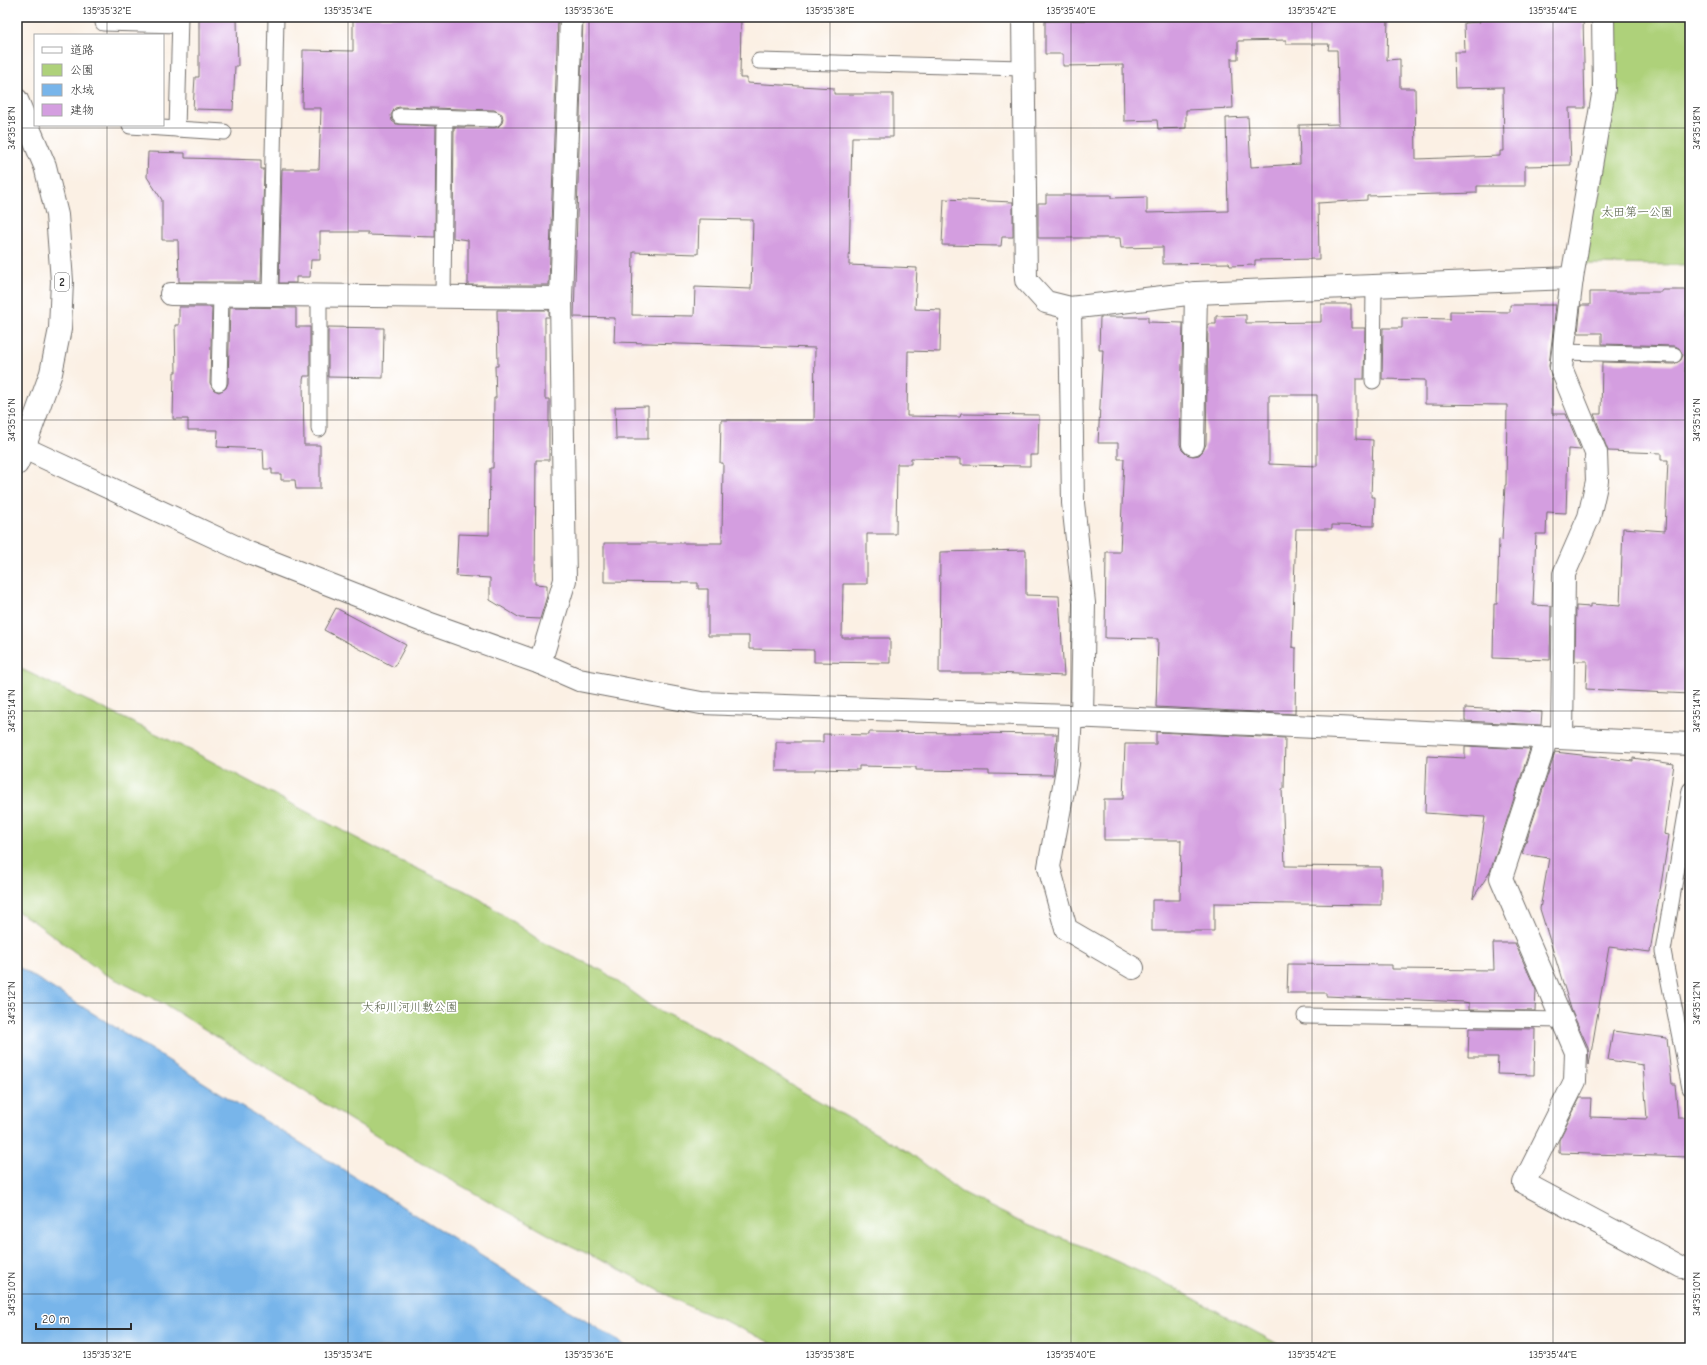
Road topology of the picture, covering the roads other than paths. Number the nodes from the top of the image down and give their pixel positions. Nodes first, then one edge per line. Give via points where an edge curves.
1 (276, 17) edge
2 (571, 17) edge
3 (1023, 17) edge
4 (1603, 17) edge
5 (180, 21) edge
6 (103, 23) dead end
7 (759, 61) dead end
8 (1024, 68) junction
9 (17, 100) edge
10 (400, 116) dead end
11 (444, 118) junction
12 (494, 119) dead end
13 (130, 126) dead end
14 (177, 129) junction
15 (224, 132) dead end
16 (1572, 278) junction
17 (1374, 286) junction
18 (1196, 293) junction
19 (171, 294) dead end
20 (221, 295) junction
21 (270, 295) junction
22 (319, 295) junction
23 (443, 296) junction
24 (561, 298) junction
25 (1070, 308) junction
26 (1563, 352) junction
27 (1674, 355) dead end
28 (1373, 381) dead end
29 (219, 383) dead end
30 (319, 429) dead end
31 (1193, 444) dead end
32 (21, 456) edge
33 (540, 663) junction
34 (1077, 717) junction
35 (1554, 738) junction
36 (1690, 744) edge
37 (1690, 790) edge
38 (1133, 968) dead end
39 (1305, 1016) dead end
40 (1562, 1020) junction
41 (1690, 1088) edge
42 (1681, 1267) dead end

1 - 21 lane
2 - 24 street
3 - 8 street
4 - 16 street via 1604,89
5 - 6 lane
5 - 14 lane
7 - 8 lane
8 - 25 street via 1026,280 1046,302
9 - 32 street, 2 via 45,166 58,215 62,281 60,329 51,373
10 - 11 lane
11 - 12 lane
11 - 23 lane
13 - 14 lane
14 - 15 lane
16 - 17 street
16 - 26 street
17 - 18 street
17 - 28 lane
18 - 25 street
18 - 31 street
19 - 20 street
20 - 21 street
20 - 29 lane
21 - 22 street
22 - 23 street
22 - 30 lane
23 - 24 street
24 - 33 street via 565,580
25 - 34 street via 1073,503 1084,603
26 - 27 lane
26 - 35 street via 1561,368 1596,453 1597,481 1589,517 1564,574
32 - 33 street via 249,553 428,623
33 - 34 street via 579,680 701,703
34 - 35 street
34 - 38 street via 1049,867 1066,929
35 - 36 street
35 - 40 street via 1501,878
37 - 41 lane via 1663,951
39 - 40 lane
40 - 42 street via 1576,1052 1575,1082 1524,1183

